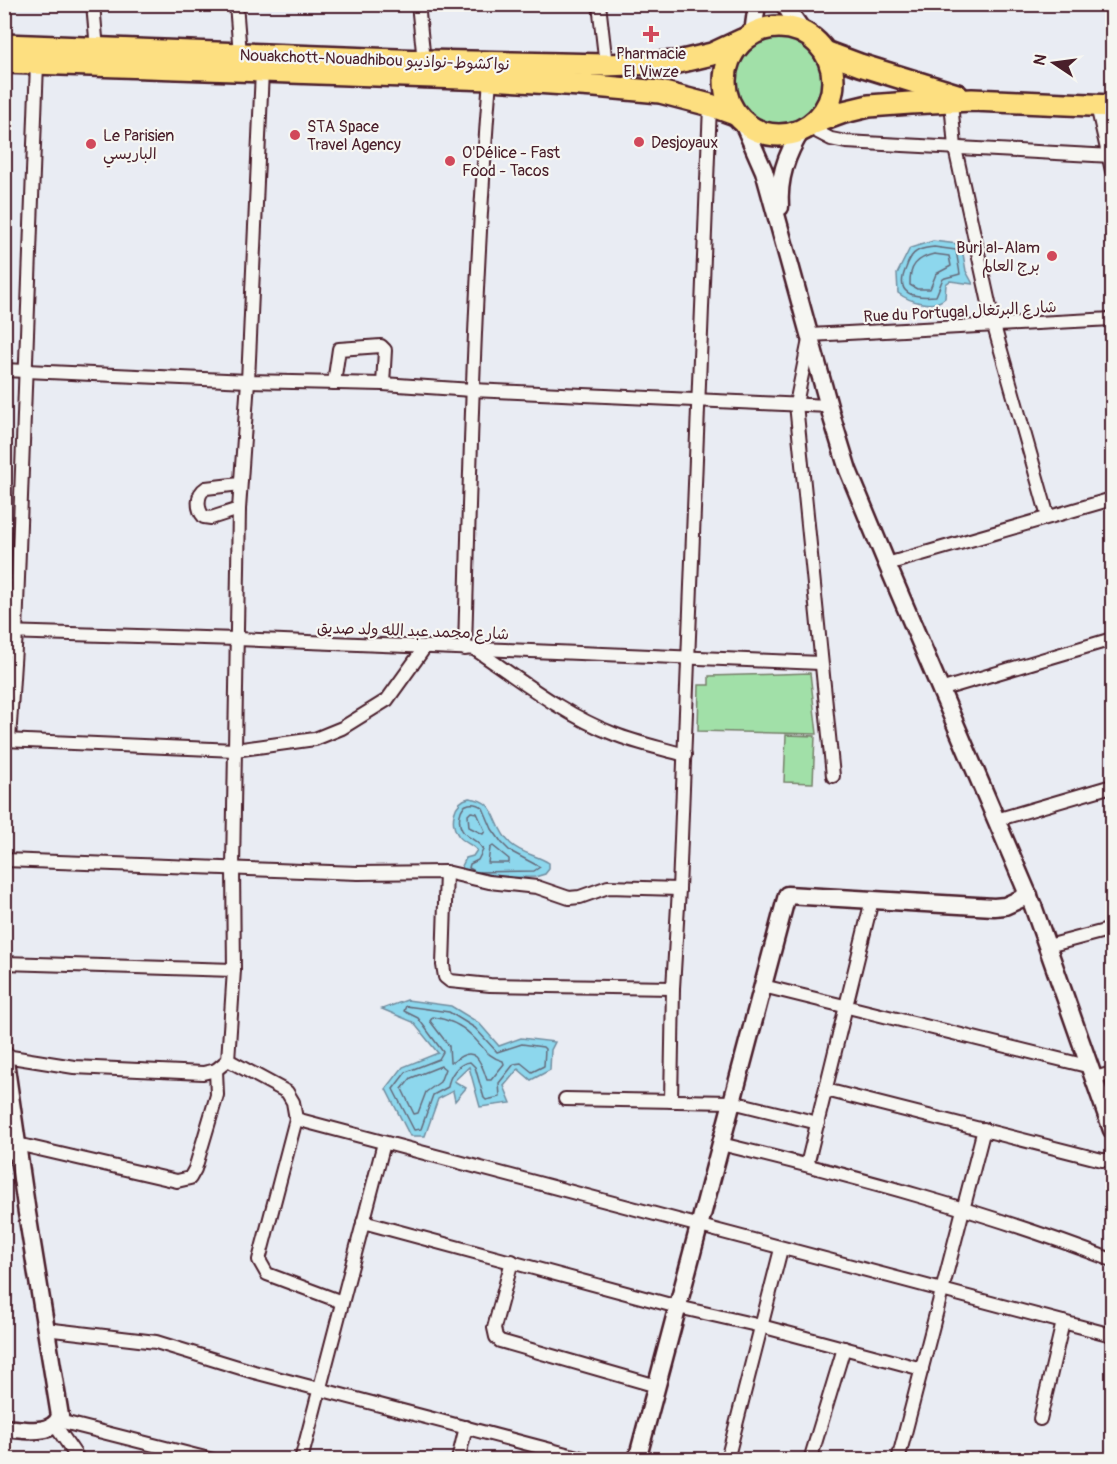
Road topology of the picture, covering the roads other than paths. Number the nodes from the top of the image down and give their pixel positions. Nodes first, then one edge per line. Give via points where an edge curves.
1 (93, 4) edge
2 (236, 4) edge
3 (418, 4) edge
4 (599, 4) edge
5 (756, 4) edge
6 (784, 4) edge
7 (804, 33) junction
8 (748, 37) junction
9 (4, 45) edge
10 (97, 49) junction
11 (825, 52) junction
12 (240, 54) junction
13 (424, 61) junction
14 (4, 62) edge
15 (37, 63) junction
16 (606, 65) junction
17 (262, 71) junction
18 (490, 80) junction
19 (962, 100) junction
20 (710, 105) junction
21 (1105, 106) edge
22 (739, 118) junction
23 (808, 127) junction
24 (955, 148) junction
25 (1111, 156) edge
26 (1113, 171) edge
27 (783, 235) junction
28 (1113, 319) edge
29 (994, 326) junction
30 (810, 335) junction
31 (4, 370) edge
32 (26, 371) junction
33 (248, 381) junction
34 (334, 383) junction
35 (383, 384) junction
36 (472, 390) junction
37 (699, 399) junction
38 (796, 404) junction
39 (829, 406) junction
40 (240, 484) junction
41 (1113, 499) edge
42 (239, 509) junction
43 (1048, 517) junction
44 (887, 564) junction
45 (10, 632) edge
46 (237, 639) junction
47 (1113, 639) edge
48 (425, 647) junction
49 (469, 649) junction
50 (688, 657) junction
51 (821, 663) junction
52 (940, 690) junction
53 (7, 740) edge
54 (235, 750) junction
55 (685, 755) junction
56 (833, 776) dead end
57 (1113, 786) edge
58 (996, 820) junction
59 (4, 860) edge
60 (233, 868) junction
61 (446, 872) junction
62 (679, 889) junction
63 (1029, 895) junction
64 (872, 900) junction
65 (1113, 929) edge
66 (1048, 946) junction
67 (4, 963) edge
68 (234, 970) junction
69 (763, 986) junction
70 (674, 988) junction
71 (846, 1008) junction
72 (5, 1055) edge
73 (228, 1060) junction
74 (216, 1070) junction
75 (1093, 1073) junction
76 (1113, 1073) edge
77 (826, 1090) junction
78 (565, 1099) dead end
79 (671, 1101) junction
80 (732, 1102) junction
81 (296, 1119) junction
82 (818, 1123) junction
83 (984, 1129) junction
84 (1113, 1130) edge
85 (384, 1143) junction
86 (721, 1144) junction
87 (13, 1150) edge
88 (1113, 1160) edge
89 (807, 1165) junction
90 (963, 1209) junction
91 (363, 1222) junction
92 (699, 1227) junction
93 (781, 1249) junction
94 (1113, 1260) edge
95 (512, 1261) junction
96 (943, 1289) junction
97 (342, 1302) junction
98 (678, 1307) junction
99 (1063, 1322) junction
100 (762, 1326) junction
101 (45, 1329) junction
102 (1113, 1335) edge
103 (844, 1348) junction
104 (922, 1369) junction
105 (657, 1386) junction
106 (320, 1389) junction
107 (1040, 1419) dead end
108 (57, 1423) junction
109 (466, 1427) junction
110 (4, 1428) edge
111 (80, 1460) edge
112 (213, 1460) edge
113 (301, 1460) edge
114 (458, 1460) edge
115 (589, 1460) edge
116 (637, 1460) edge
117 (727, 1460) edge
118 (810, 1460) edge
119 (898, 1460) edge

1 - 10 street
2 - 12 street
3 - 13 street
4 - 16 street
5 - 8 street
6 - 7 street
7 - 8 highway via 784,27 763,28
7 - 11 highway
8 - 16 highway, Nouakchott-Nouadhibou نواكشوط-نواذيبو via 712,54 678,62
8 - 22 highway via 728,60 725,76 725,92
9 - 10 highway, Nouakchott-Nouadhibou نواكشوط-نواذيبو
10 - 12 highway, Nouakchott-Nouadhibou نواكشوط-نواذيبو
11 - 19 highway
11 - 23 highway via 832,70 832,90 829,102
12 - 13 highway, Nouakchott-Nouadhibou نواكشوط-نواذيبو
13 - 16 highway, Nouakchott-Nouadhibou نواكشوط-نواذيبو
14 - 15 highway, Nouakchott-Nouadhibou نواكشوط-نواذيبو
15 - 17 highway, Nouakchott-Nouadhibou نواكشوط-نواذيبو
15 - 32 street
17 - 18 highway, Nouakchott-Nouadhibou نواكشوط-نواذيبو
17 - 33 street
18 - 20 highway, Nouakchott-Nouadhibou نواكشوط-نواذيبو via 660,92
18 - 36 street
19 - 21 highway
19 - 23 highway via 869,106
19 - 24 street
20 - 22 highway, Nouakchott-Nouadhibou نواكشوط-نواذيبو
20 - 37 street
21 - 25 street
22 - 23 highway via 757,131 776,135
22 - 27 street via 764,171
23 - 24 street via 846,142
23 - 27 street via 792,145 783,167 779,192
24 - 25 street
24 - 29 street
25 - 26 street
27 - 30 street
28 - 29 street, Rue du Portugal شارع البرتغال
29 - 30 street, Rue du Portugal شارع البرتغال
29 - 43 street
30 - 38 street
30 - 39 street
31 - 32 street
32 - 33 street
32 - 45 street
33 - 34 street
33 - 40 street
34 - 35 street
34 - 35 street via 339,349 381,346 385,350
35 - 36 street
36 - 37 street
36 - 49 street
37 - 38 street
37 - 50 street
38 - 39 street
38 - 51 street
39 - 44 street via 849,470
40 - 42 street
40 - 42 street via 206,488 199,497 204,517
41 - 43 street
42 - 46 street
43 - 44 street
44 - 52 street
45 - 46 street, شارع محمد عبد الله ولد صديق
45 - 53 street
46 - 48 street, شارع محمد عبد الله ولد صديق
46 - 54 street
47 - 52 street
48 - 49 street, شارع محمد عبد الله ولد صديق
48 - 54 street via 387,700 342,728 315,739
49 - 50 street, شارع محمد عبد الله ولد صديق
49 - 55 street via 588,722
50 - 51 street, شارع محمد عبد الله ولد صديق
50 - 55 street
51 - 56 street
52 - 58 street
53 - 54 street
54 - 60 street
55 - 62 street
57 - 58 street
58 - 63 street
59 - 60 street
60 - 61 street
60 - 68 street
61 - 62 street via 537,887 569,898 608,888
61 - 70 street via 443,965 450,981
62 - 70 street
63 - 64 street via 994,908
63 - 66 street
64 - 69 street via 787,895
64 - 71 street
65 - 66 street
66 - 75 street
67 - 68 street
68 - 73 street
69 - 71 street
69 - 80 street
70 - 79 street
71 - 75 street
71 - 77 street
72 - 74 street via 75,1067 203,1073
72 - 87 street
73 - 74 street
73 - 81 street via 287,1092
74 - 87 street via 216,1095 190,1178 177,1181
75 - 76 street
75 - 84 street
77 - 82 street
77 - 83 street
78 - 79 street
79 - 80 street
80 - 82 street
80 - 86 street
81 - 85 street
81 - 97 street via 259,1260 267,1274
82 - 89 street
83 - 88 street
83 - 90 street
85 - 91 street
85 - 92 street
86 - 89 street
86 - 92 street
87 - 101 street
89 - 90 street
90 - 94 street
90 - 96 street
91 - 95 street
91 - 97 street
92 - 93 street
92 - 98 street
93 - 96 street
93 - 100 street
95 - 98 street
95 - 105 street via 494,1328 500,1341
96 - 99 street
96 - 104 street
97 - 106 street
98 - 100 street
98 - 105 street
99 - 102 street
99 - 107 street
100 - 103 street
100 - 117 street
101 - 106 street via 156,1342
101 - 108 street via 60,1410
103 - 104 street
103 - 118 street
104 - 119 street
105 - 116 street
106 - 109 street
106 - 113 street
108 - 110 street via 46,1429
108 - 111 street
108 - 112 street
109 - 114 street
109 - 115 street

